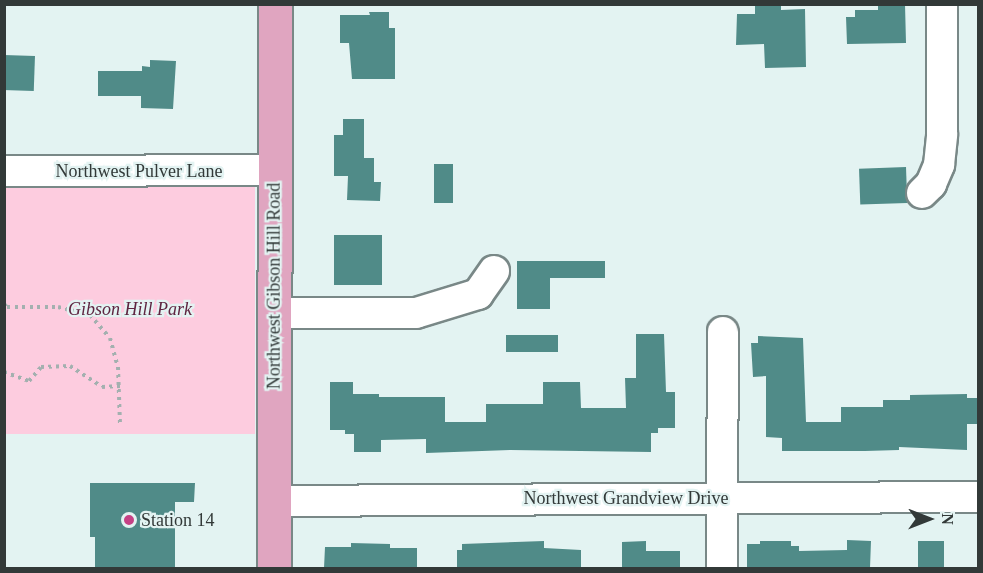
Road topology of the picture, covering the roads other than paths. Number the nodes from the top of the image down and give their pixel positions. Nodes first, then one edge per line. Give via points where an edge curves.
1 (275, 4) edge
2 (942, 4) edge
3 (274, 170) junction
4 (4, 171) edge
5 (922, 193) dead end
6 (494, 271) dead end
7 (274, 313) junction
8 (723, 332) dead end
9 (723, 497) junction
10 (978, 497) edge
11 (274, 501) junction
12 (274, 568) edge
13 (722, 568) edge

1 - 3 main road, Northwest Gibson Hill Road
2 - 5 street via 939,165 931,184
3 - 4 street, Northwest Pulver Lane
3 - 7 main road, Northwest Gibson Hill Road
6 - 7 street via 478,294 416,313
7 - 11 main road, Northwest Gibson Hill Road
8 - 9 street
9 - 10 street, Northwest Grandview Drive
9 - 11 street, Northwest Grandview Drive
9 - 13 street
11 - 12 main road, Northwest Gibson Hill Road

